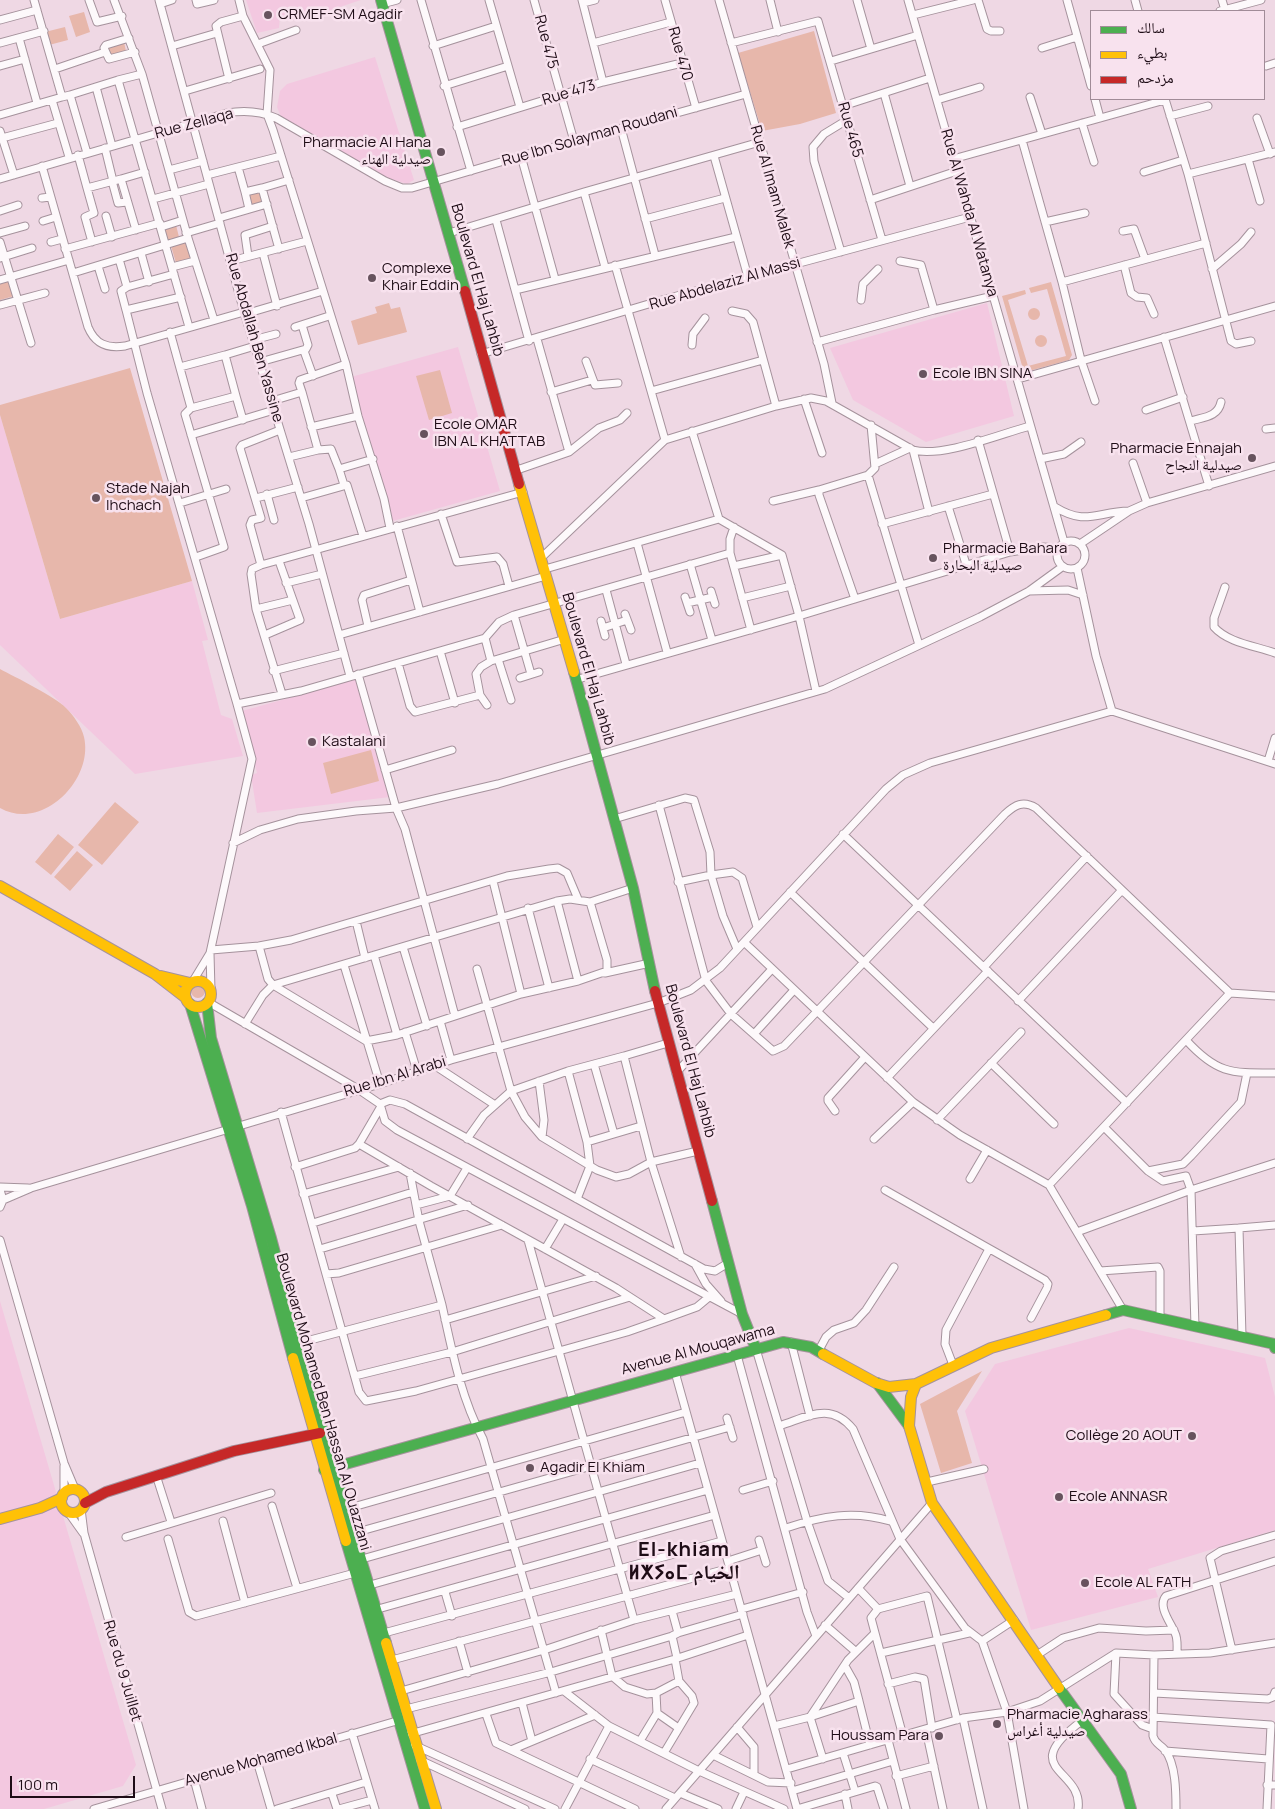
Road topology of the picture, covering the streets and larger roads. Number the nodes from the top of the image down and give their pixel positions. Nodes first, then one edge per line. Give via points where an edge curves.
1 (34, 0) edge
2 (89, 0) edge
3 (114, 0) edge
4 (172, 0) edge
5 (196, 0) edge
6 (214, 0) edge
7 (239, 0) edge
8 (398, 0) edge
9 (420, 0) edge
10 (489, 0) edge
11 (534, 0) edge
12 (595, 0) edge
13 (665, 0) edge
14 (719, 0) edge
15 (770, 0) edge
16 (857, 0) edge
17 (908, 0) edge
18 (973, 0) edge
19 (978, 0) edge
20 (1067, 0) edge
21 (1261, 0) edge
22 (159, 2) edge
23 (382, 2) edge
24 (582, 2) edge
25 (37, 10) junction
26 (1226, 10) edge
27 (122, 16) junction
28 (243, 16) junction
29 (913, 16) junction
30 (0, 20) edge
31 (671, 22) junction
32 (496, 26) junction
33 (296, 30) dead end
34 (44, 31) junction
35 (1000, 31) dead end
36 (778, 32) junction
37 (217, 33) junction
38 (918, 35) junction
39 (1078, 37) junction
40 (19, 38) junction
41 (129, 38) junction
42 (0, 43) edge
43 (593, 43) junction
44 (732, 43) junction
45 (258, 44) junction
46 (172, 46) junction
47 (433, 46) junction
48 (1042, 48) dead end
49 (871, 49) junction
50 (1090, 49) edge
51 (105, 52) junction
52 (135, 52) junction
53 (1082, 52) junction
54 (25, 59) junction
55 (831, 61) junction
56 (682, 63) junction
57 (1275, 63) edge
58 (0, 66) edge
59 (508, 66) junction
60 (1266, 66) dead end
61 (55, 69) junction
62 (260, 69) dead end
63 (142, 74) junction
64 (930, 78) junction
65 (229, 79) junction
66 (118, 80) junction
67 (603, 82) junction
68 (1090, 82) edge
69 (444, 86) junction
70 (96, 87) junction
71 (980, 87) dead end
72 (185, 91) junction
73 (884, 93) junction
74 (746, 94) junction
75 (70, 95) junction
76 (560, 96) junction
77 (62, 97) junction
78 (1030, 97) dead end
79 (52, 100) junction
80 (937, 100) junction
81 (1095, 100) edge
82 (1162, 100) edge
83 (1165, 100) edge
84 (37, 103) junction
85 (844, 106) junction
86 (1208, 106) dead end
87 (520, 107) junction
88 (696, 108) junction
89 (267, 114) junction
90 (0, 115) edge
91 (1170, 116) junction
92 (1100, 118) junction
93 (1258, 118) dead end
94 (847, 120) junction
95 (193, 122) junction
96 (58, 123) junction
97 (1082, 123) junction
98 (457, 127) junction
99 (621, 128) junction
100 (158, 133) junction
101 (1042, 134) junction
102 (1, 135) edge
103 (135, 140) junction
104 (1022, 140) junction
105 (574, 142) junction
106 (760, 142) junction
107 (108, 147) junction
108 (87, 153) junction
109 (1272, 153) edge
110 (78, 155) junction
111 (281, 156) junction
112 (521, 156) junction
113 (714, 156) junction
114 (69, 158) junction
115 (953, 159) junction
116 (1248, 159) junction
117 (1183, 160) junction
118 (204, 161) junction
119 (1094, 162) dead end
120 (42, 166) junction
121 (238, 167) junction
122 (169, 170) junction
123 (470, 171) junction
124 (956, 171) junction
125 (145, 172) junction
126 (1144, 172) dead end
127 (1188, 174) junction
128 (14, 175) junction
129 (207, 175) junction
130 (0, 178) edge
131 (634, 178) junction
132 (115, 180) junction
133 (289, 180) junction
134 (433, 182) junction
135 (210, 184) junction
136 (910, 186) junction
137 (87, 188) junction
138 (262, 188) junction
139 (244, 192) junction
140 (584, 192) junction
141 (176, 193) junction
142 (50, 196) junction
143 (42, 198) dead end
144 (725, 198) junction
145 (153, 199) junction
146 (870, 200) junction
147 (1260, 201) dead end
148 (267, 204) junction
149 (18, 205) dead end
150 (536, 207) junction
151 (250, 209) junction
152 (0, 211) edge
153 (1085, 213) dead end
154 (106, 216) dead end
155 (56, 217) junction
156 (970, 217) junction
157 (183, 220) junction
158 (496, 220) junction
159 (645, 220) junction
160 (43, 221) dead end
161 (220, 221) junction
162 (1045, 222) junction
163 (160, 225) junction
164 (25, 226) dead end
165 (273, 226) junction
166 (136, 230) junction
167 (1123, 231) dead end
168 (1251, 232) dead end
169 (0, 233) edge
170 (449, 233) junction
171 (187, 235) junction
172 (112, 237) junction
173 (736, 237) junction
174 (62, 239) junction
175 (882, 240) junction
176 (306, 241) junction
177 (0, 242) edge
178 (51, 242) dead end
179 (92, 242) junction
180 (1206, 243) junction
181 (166, 244) junction
182 (32, 248) dead end
183 (65, 249) junction
184 (279, 249) junction
185 (840, 252) junction
186 (141, 253) junction
187 (263, 253) junction
188 (655, 255) junction
189 (248, 256) junction
190 (2, 257) edge
191 (119, 259) junction
192 (1145, 259) junction
193 (69, 260) junction
194 (900, 260) dead end
195 (195, 261) junction
196 (231, 261) junction
197 (795, 264) junction
198 (615, 265) junction
199 (1124, 265) junction
200 (98, 266) junction
201 (605, 267) junction
202 (878, 269) dead end
203 (1212, 269) junction
204 (173, 271) junction
205 (73, 273) junction
206 (748, 277) junction
207 (10, 278) junction
208 (556, 279) junction
209 (0, 280) edge
210 (149, 282) junction
211 (1062, 282) junction
212 (127, 287) junction
213 (105, 289) dead end
214 (515, 290) junction
215 (323, 291) junction
216 (45, 292) dead end
217 (993, 296) junction
218 (181, 297) junction
219 (17, 300) junction
220 (861, 300) dead end
221 (0, 305) edge
222 (277, 306) junction
223 (1275, 306) edge
224 (126, 310) junction
225 (934, 310) junction
226 (628, 311) junction
227 (732, 311) dead end
228 (245, 313) junction
229 (1154, 314) dead end
230 (329, 316) junction
231 (705, 318) dead end
232 (1226, 319) junction
233 (214, 320) junction
234 (189, 327) junction
235 (170, 332) junction
236 (276, 334) dead end
237 (1164, 337) junction
238 (533, 340) junction
239 (1251, 341) dead end
240 (817, 342) junction
241 (31, 343) dead end
242 (134, 343) junction
243 (254, 343) junction
244 (692, 346) dead end
245 (304, 351) junction
246 (481, 354) junction
247 (225, 355) junction
248 (763, 360) junction
249 (1081, 360) junction
250 (586, 361) dead end
251 (260, 362) junction
252 (346, 364) junction
253 (180, 367) junction
254 (313, 376) junction
255 (1018, 379) junction
256 (592, 380) junction
257 (618, 383) dead end
258 (651, 391) junction
259 (302, 392) junction
260 (551, 392) junction
261 (236, 396) junction
262 (1182, 397) junction
263 (804, 399) junction
264 (272, 401) junction
265 (1095, 401) dead end
266 (1221, 402) dead end
267 (832, 403) junction
268 (776, 406) junction
269 (191, 408) junction
270 (274, 410) junction
271 (1146, 410) dead end
272 (627, 413) dead end
273 (358, 416) junction
274 (243, 420) junction
275 (1190, 421) junction
276 (871, 425) junction
277 (1030, 426) junction
278 (311, 427) junction
279 (1275, 428) edge
280 (1266, 429) dead end
281 (280, 430) junction
282 (692, 431) junction
283 (190, 435) junction
284 (665, 440) junction
285 (978, 440) junction
286 (1081, 442) dead end
287 (911, 449) junction
288 (318, 450) junction
289 (569, 452) junction
290 (822, 452) dead end
291 (289, 457) junction
292 (1040, 458) junction
293 (373, 459) junction
294 (1133, 463) dead end
295 (875, 464) junction
296 (1275, 466) edge
297 (339, 470) junction
298 (517, 470) junction
299 (868, 475) junction
300 (344, 485) junction
301 (298, 486) junction
302 (1209, 486) junction
303 (226, 489) dead end
304 (819, 490) junction
305 (523, 492) junction
306 (267, 494) junction
307 (993, 494) junction
308 (208, 496) junction
309 (256, 498) junction
310 (301, 498) junction
311 (773, 501) dead end
312 (180, 503) junction
313 (1147, 503) junction
314 (948, 506) junction
315 (1055, 508) junction
316 (1129, 511) junction
317 (928, 512) junction
318 (441, 514) junction
319 (261, 518) junction
320 (719, 519) junction
321 (882, 524) junction
322 (393, 527) junction
323 (734, 527) junction
324 (363, 536) junction
325 (1064, 542) junction
326 (637, 543) junction
327 (1080, 544) junction
328 (1058, 548) junction
329 (316, 550) junction
330 (1010, 552) junction
331 (730, 553) junction
332 (782, 556) junction
333 (196, 557) junction
334 (541, 558) junction
335 (279, 561) junction
336 (690, 564) junction
337 (966, 564) junction
338 (261, 565) junction
339 (734, 566) junction
340 (1062, 566) junction
341 (1078, 568) junction
342 (545, 573) junction
343 (322, 574) junction
344 (646, 578) junction
345 (411, 580) junction
346 (286, 583) junction
347 (901, 584) junction
348 (509, 586) junction
349 (791, 586) junction
350 (1226, 587) dead end
351 (606, 590) junction
352 (1029, 591) junction
353 (1083, 596) junction
354 (713, 597) dead end
355 (742, 598) junction
356 (293, 600) junction
357 (701, 600) junction
358 (855, 600) junction
359 (556, 604) junction
360 (256, 609) junction
361 (420, 612) junction
362 (690, 612) dead end
363 (514, 615) junction
364 (799, 616) junction
365 (616, 624) junction
366 (368, 626) junction
367 (631, 630) dead end
368 (751, 630) junction
369 (265, 634) junction
370 (339, 635) junction
371 (605, 636) dead end
372 (485, 638) junction
373 (566, 639) junction
374 (712, 640) junction
375 (919, 645) junction
376 (440, 651) junction
377 (524, 651) junction
378 (668, 652) junction
379 (344, 653) junction
380 (1275, 653) edge
381 (494, 660) junction
382 (398, 664) junction
383 (626, 664) junction
384 (273, 671) junction
385 (539, 672) dead end
386 (358, 674) junction
387 (531, 674) junction
388 (350, 676) junction
389 (520, 678) dead end
390 (576, 680) junction
391 (816, 692) junction
392 (282, 694) junction
393 (480, 695) junction
394 (511, 700) dead end
395 (455, 703) junction
396 (238, 704) junction
397 (487, 705) dead end
398 (1112, 711) junction
399 (1275, 738) edge
400 (452, 750) dead end
401 (597, 756) junction
402 (1272, 763) edge
403 (385, 770) junction
404 (659, 805) junction
405 (396, 808) junction
406 (614, 818) junction
407 (843, 834) junction
408 (233, 843) junction
409 (1087, 856) junction
410 (711, 875) junction
411 (493, 881) junction
412 (678, 882) junction
413 (0, 886) edge
414 (633, 888) junction
415 (1122, 890) junction
416 (790, 892) junction
417 (422, 900) junction
418 (578, 900) junction
419 (557, 901) junction
420 (590, 902) junction
421 (918, 904) junction
422 (528, 908) junction
423 (502, 916) junction
424 (356, 921) junction
425 (757, 927) junction
426 (434, 938) junction
427 (744, 942) junction
428 (259, 946) junction
429 (403, 947) junction
430 (737, 949) junction
431 (211, 952) junction
432 (374, 955) junction
433 (364, 958) junction
434 (864, 962) junction
435 (650, 963) junction
436 (344, 965) junction
437 (478, 969) dead end
438 (772, 969) junction
439 (986, 969) junction
440 (605, 973) junction
441 (155, 974) junction
442 (578, 981) junction
443 (706, 981) junction
444 (192, 982) junction
445 (273, 986) junction
446 (549, 988) junction
447 (211, 990) junction
448 (794, 990) junction
449 (1230, 993) junction
450 (521, 994) junction
451 (1275, 996) edge
452 (188, 1001) junction
453 (1018, 1001) junction
454 (208, 1003) junction
455 (658, 1003) junction
456 (488, 1005) junction
457 (818, 1012) junction
458 (732, 1014) junction
459 (455, 1016) junction
460 (440, 1021) junction
461 (245, 1024) junction
462 (427, 1026) junction
463 (933, 1028) junction
464 (406, 1032) junction
465 (1021, 1032) dead end
466 (754, 1034) junction
467 (397, 1035) junction
468 (1186, 1040) junction
469 (366, 1042) junction
470 (668, 1043) junction
471 (499, 1046) junction
472 (624, 1056) junction
473 (864, 1057) junction
474 (451, 1060) junction
475 (991, 1063) junction
476 (594, 1064) junction
477 (434, 1065) junction
478 (568, 1070) junction
479 (417, 1071) junction
480 (1275, 1072) edge
481 (676, 1073) junction
482 (1247, 1073) junction
483 (887, 1078) junction
484 (539, 1081) junction
485 (380, 1084) junction
486 (358, 1089) junction
487 (511, 1090) junction
488 (913, 1102) junction
489 (1127, 1103) junction
490 (495, 1105) junction
491 (380, 1106) junction
492 (835, 1110) dead end
493 (281, 1112) junction
494 (937, 1120) junction
495 (1054, 1124) dead end
496 (233, 1126) junction
497 (641, 1126) junction
498 (1104, 1127) junction
499 (614, 1134) junction
500 (542, 1137) junction
501 (467, 1139) junction
502 (874, 1139) dead end
503 (587, 1142) junction
504 (359, 1144) junction
505 (987, 1150) junction
506 (698, 1151) junction
507 (651, 1162) junction
508 (1275, 1163) edge
509 (1183, 1164) junction
510 (590, 1166) junction
511 (295, 1167) junction
512 (399, 1167) junction
513 (467, 1168) junction
514 (1148, 1171) junction
515 (410, 1173) junction
516 (1186, 1176) junction
517 (970, 1179) dead end
518 (1049, 1185) junction
519 (0, 1188) edge
520 (31, 1188) junction
521 (884, 1190) dead end
522 (1191, 1190) junction
523 (413, 1192) junction
524 (303, 1194) junction
525 (450, 1196) junction
526 (577, 1199) junction
527 (2, 1204) edge
528 (416, 1205) junction
529 (468, 1205) junction
530 (562, 1219) junction
531 (419, 1221) junction
532 (313, 1223) junction
533 (502, 1225) junction
534 (1275, 1226) edge
535 (1238, 1228) junction
536 (1193, 1231) junction
537 (1077, 1232) junction
538 (0, 1240) edge
539 (528, 1240) junction
540 (426, 1246) junction
541 (320, 1249) junction
542 (545, 1249) junction
543 (989, 1249) junction
544 (681, 1256) junction
545 (728, 1263) junction
546 (695, 1264) junction
547 (894, 1268) dead end
548 (1100, 1271) junction
549 (326, 1274) junction
550 (596, 1276) junction
551 (543, 1292) junction
552 (630, 1297) junction
553 (709, 1297) junction
554 (725, 1305) junction
555 (442, 1306) junction
556 (1123, 1310) junction
557 (742, 1314) junction
558 (1031, 1318) dead end
559 (1160, 1318) junction
560 (664, 1319) junction
561 (445, 1320) junction
562 (551, 1320) junction
563 (1195, 1327) junction
564 (343, 1330) junction
565 (1242, 1336) junction
566 (791, 1342) junction
567 (299, 1343) junction
568 (1275, 1345) edge
569 (756, 1349) junction
570 (818, 1350) junction
571 (559, 1351) junction
572 (452, 1352) junction
573 (737, 1355) junction
574 (953, 1365) junction
575 (675, 1372) junction
576 (355, 1376) junction
577 (460, 1378) junction
578 (876, 1383) junction
579 (916, 1384) junction
580 (574, 1401) junction
581 (686, 1412) junction
582 (810, 1416) junction
583 (727, 1418) dead end
584 (779, 1426) junction
585 (909, 1426) junction
586 (730, 1427) junction
587 (477, 1428) junction
588 (319, 1433) junction
589 (694, 1438) junction
590 (733, 1438) dead end
591 (585, 1441) junction
592 (64, 1463) junction
593 (700, 1463) junction
594 (592, 1466) junction
595 (335, 1467) junction
596 (490, 1467) junction
597 (984, 1469) dead end
598 (324, 1470) junction
599 (156, 1475) junction
600 (772, 1480) junction
601 (927, 1482) junction
602 (78, 1490) junction
603 (708, 1490) junction
604 (743, 1490) dead end
605 (106, 1492) junction
606 (599, 1492) junction
607 (271, 1493) dead end
608 (498, 1493) junction
609 (63, 1496) junction
610 (932, 1503) junction
611 (83, 1506) junction
612 (272, 1506) dead end
613 (40, 1508) junction
614 (346, 1509) junction
615 (67, 1511) junction
616 (715, 1515) junction
617 (606, 1518) junction
618 (0, 1519) edge
619 (505, 1519) junction
620 (222, 1521) dead end
621 (807, 1521) junction
622 (890, 1521) junction
623 (171, 1522) junction
624 (786, 1528) junction
625 (84, 1533) junction
626 (354, 1534) junction
627 (1275, 1535) edge
628 (126, 1537) dead end
629 (168, 1538) dead end
630 (900, 1539) junction
631 (759, 1540) dead end
632 (722, 1541) junction
633 (512, 1544) junction
634 (614, 1544) junction
635 (762, 1550) junction
636 (362, 1559) junction
637 (1275, 1561) edge
638 (766, 1563) dead end
639 (729, 1564) junction
640 (520, 1570) junction
641 (620, 1570) junction
642 (355, 1573) junction
643 (1215, 1580) junction
644 (931, 1583) junction
645 (370, 1585) junction
646 (297, 1588) junction
647 (858, 1588) junction
648 (445, 1592) junction
649 (803, 1592) junction
650 (737, 1594) junction
651 (526, 1595) junction
652 (626, 1596) junction
653 (927, 1596) junction
654 (849, 1598) junction
655 (245, 1603) junction
656 (878, 1609) junction
657 (378, 1610) junction
658 (672, 1611) junction
659 (742, 1612) junction
660 (452, 1616) junction
661 (634, 1620) junction
662 (1014, 1620) junction
663 (535, 1621) junction
664 (825, 1625) junction
665 (601, 1630) junction
666 (1174, 1630) junction
667 (384, 1633) junction
668 (875, 1633) junction
669 (969, 1633) junction
670 (675, 1635) junction
671 (748, 1636) junction
672 (816, 1636) junction
673 (936, 1639) junction
674 (459, 1641) junction
675 (982, 1641) junction
676 (1275, 1643) edge
677 (544, 1650) junction
678 (1232, 1650) junction
679 (856, 1651) junction
680 (881, 1652) junction
681 (1116, 1653) junction
682 (1178, 1653) junction
683 (607, 1654) junction
684 (1037, 1655) junction
685 (1154, 1655) junction
686 (676, 1659) junction
687 (392, 1660) junction
688 (845, 1666) junction
689 (551, 1672) junction
690 (468, 1673) junction
691 (612, 1676) junction
692 (680, 1681) junction
693 (888, 1684) junction
694 (1060, 1688) junction
695 (564, 1691) junction
696 (401, 1692) junction
697 (1275, 1692) edge
698 (656, 1693) junction
699 (766, 1693) junction
700 (1154, 1693) junction
701 (556, 1694) junction
702 (858, 1701) junction
703 (522, 1704) junction
704 (406, 1709) junction
705 (1007, 1712) junction
706 (657, 1713) junction
707 (486, 1714) junction
708 (595, 1715) junction
709 (810, 1717) junction
710 (1153, 1717) junction
711 (960, 1719) junction
712 (400, 1720) junction
713 (1083, 1720) junction
714 (609, 1726) junction
715 (774, 1726) junction
716 (677, 1727) junction
717 (737, 1727) junction
718 (929, 1729) junction
719 (1153, 1729) junction
720 (352, 1733) junction
721 (414, 1733) junction
722 (903, 1736) junction
723 (404, 1738) junction
724 (888, 1740) junction
725 (532, 1741) junction
726 (640, 1741) junction
727 (870, 1745) junction
728 (418, 1746) junction
729 (511, 1750) junction
730 (1165, 1750) junction
731 (664, 1753) junction
732 (843, 1753) junction
733 (713, 1755) junction
734 (410, 1757) junction
735 (590, 1759) junction
736 (823, 1759) junction
737 (1268, 1759) junction
738 (422, 1760) junction
739 (257, 1761) junction
740 (893, 1761) junction
741 (934, 1766) junction
742 (787, 1769) junction
743 (699, 1771) junction
744 (849, 1774) junction
745 (754, 1775) junction
746 (896, 1776) junction
747 (194, 1780) junction
748 (366, 1782) junction
749 (577, 1782) junction
750 (1271, 1785) edge
751 (792, 1787) junction
752 (156, 1791) junction
753 (854, 1791) junction
754 (744, 1792) junction
755 (332, 1794) junction
756 (845, 1794) junction
757 (678, 1796) junction
758 (372, 1800) junction
759 (302, 1806) edge
760 (770, 1807) edge
761 (94, 1809) edge
762 (162, 1809) edge
763 (202, 1809) edge
764 (271, 1809) edge
765 (277, 1809) edge
766 (338, 1809) edge
767 (375, 1809) edge
768 (425, 1809) edge
769 (436, 1809) edge
770 (525, 1809) edge
771 (555, 1809) edge
772 (565, 1809) edge
773 (635, 1809) edge
774 (666, 1809) edge
775 (718, 1809) edge
776 (736, 1809) edge
777 (784, 1809) edge
778 (797, 1809) edge
779 (848, 1809) edge
780 (884, 1809) edge
781 (906, 1809) edge
782 (944, 1809) edge
783 (982, 1809) edge
784 (1024, 1809) edge
785 (1078, 1809) edge
786 (1131, 1809) edge
787 (1176, 1809) edge
788 (1267, 1809) edge

1 - 25 street
2 - 27 street via 96,22
3 - 27 street
4 - 22 street
5 - 6 street via 198,4
7 - 28 street
8 - 23 street
9 - 47 street
10 - 32 street
11 - 76 street, Rue 475
12 - 24 street
13 - 31 street, Rue 470
14 - 44 street, Rue Al Imam Malek
15 - 36 street
16 - 49 street
17 - 29 street, Rue Al Wahda Al Watanya
18 - 29 street
19 - 35 street via 988,29
20 - 39 street
21 - 26 street
22 - 46 street, Rue Abdallah Ben Yassine
23 - 134 street, Boulevard El Haj Lahbib
24 - 43 street
25 - 30 street
25 - 34 street
27 - 41 street
28 - 37 street via 220,23 216,26
28 - 45 street
29 - 38 street, Rue Al Wahda Al Watanya
31 - 43 street
31 - 56 street, Rue 470
32 - 47 street
32 - 59 street
33 - 45 street
34 - 40 street
34 - 61 street
36 - 44 street
36 - 55 street, Rue 465 via 818,21
37 - 46 street
37 - 65 street
38 - 49 street
38 - 64 street, Rue Al Wahda Al Watanya
39 - 48 street
39 - 53 street
40 - 42 street
40 - 54 street
41 - 51 street via 106,44
41 - 52 street
43 - 67 street
44 - 74 street, Rue Al Imam Malek
45 - 89 street via 272,75
46 - 72 street, Rue Abdallah Ben Yassine
47 - 69 street
49 - 55 street
50 - 53 street
51 - 52 street via 109,59
51 - 61 street
52 - 63 street
53 - 68 street
54 - 58 street
54 - 84 street
55 - 85 street, Rue 465
56 - 67 street, Rue 473
56 - 88 street, Rue 470
57 - 60 street
59 - 69 street
59 - 87 street
61 - 77 street
62 - 65 street
63 - 66 street
63 - 100 street
64 - 73 street
64 - 80 street, Rue Al Wahda Al Watanya
65 - 72 street
66 - 70 street
66 - 103 street
67 - 76 street, Rue 473
69 - 98 street
70 - 75 street
70 - 107 street
71 - 80 street
72 - 95 street, Rue Abdallah Ben Yassine
73 - 85 street
73 - 136 street
74 - 88 street, Rue Ibn Solayman Roudani
74 - 106 street, Rue Al Imam Malek
75 - 77 street
75 - 108 street
76 - 87 street, Rue 473
76 - 105 street, Rue 475
77 - 79 street
78 - 101 street
79 - 84 street
79 - 96 street
80 - 115 street, Rue Al Wahda Al Watanya
81 - 92 street
82 - 92 street
83 - 91 street
84 - 90 street
85 - 94 street, Rue 465
86 - 91 street
87 - 98 street, Rue 473
88 - 99 street, Rue Ibn Solayman Roudani
89 - 95 street, Rue Zellaqa via 236,112
89 - 111 street
89 - 134 street, Rue Zellaqa via 394,185 412,188
91 - 117 street
92 - 97 street
93 - 109 street
94 - 146 street, Rue 465
94 - 185 street via 824,134 813,147 814,161
95 - 100 street, Rue Zellaqa
95 - 118 street, Rue Abdallah Ben Yassine
96 - 102 street
96 - 114 street
97 - 101 street
97 - 119 street
98 - 123 street
99 - 105 street, Rue Ibn Solayman Roudani
99 - 131 street
100 - 103 street, Rue Zellaqa
100 - 122 street
101 - 104 street
102 - 128 street
103 - 107 street, Rue Zellaqa
103 - 125 street
104 - 115 street
104 - 162 street
105 - 112 street, Rue Ibn Solayman Roudani
106 - 113 street
106 - 197 street, Rue Al Imam Malek
107 - 108 street, Rue Zellaqa
107 - 132 street
108 - 110 street, Rue Zellaqa
109 - 116 street
110 - 114 street, Rue Zellaqa
110 - 137 street
111 - 121 street
111 - 133 street
112 - 123 street, Rue Ibn Solayman Roudani
112 - 150 street
113 - 131 street
113 - 144 street
114 - 120 street, Rue Zellaqa
115 - 124 street, Rue Al Wahda Al Watanya
116 - 127 street
116 - 147 street
117 - 126 street
117 - 127 street
118 - 122 street
118 - 129 street, Rue Abdallah Ben Yassine
120 - 128 street, Rue Zellaqa
120 - 142 street
121 - 129 street
121 - 139 street
122 - 141 street
123 - 134 street, Rue Ibn Solayman Roudani
124 - 136 street
124 - 156 street, Rue Al Wahda Al Watanya
125 - 132 street
125 - 145 street
127 - 180 street
128 - 130 street, Rue Zellaqa
129 - 135 street, Rue Abdallah Ben Yassine
131 - 140 street
131 - 159 street
132 - 137 street
132 - 166 street via 118,203 127,202
133 - 138 street
133 - 176 street
134 - 170 street, Boulevard El Haj Lahbib
135 - 141 street
135 - 161 street, Rue Abdallah Ben Yassine
136 - 146 street
137 - 179 street via 94,213 85,217
138 - 139 street
138 - 148 street
139 - 151 street
140 - 150 street
140 - 201 street
141 - 145 street
141 - 157 street
142 - 143 street
142 - 155 street
144 - 159 street
144 - 173 street
145 - 163 street
146 - 175 street, Rue 465
148 - 151 street
148 - 165 street
149 - 152 street
150 - 158 street
150 - 208 street
151 - 161 street
153 - 162 street
154 - 172 street
155 - 160 street
155 - 174 street
156 - 175 street, Rue Abdelaziz Al Massi
156 - 217 street, Rue Al Wahda Al Watanya
157 - 163 street
157 - 171 street
158 - 170 street
158 - 214 street
159 - 188 street
161 - 171 street
161 - 196 street, Rue Abdallah Ben Yassine
162 - 211 street
163 - 166 street
163 - 181 street
164 - 169 street
165 - 184 street
165 - 189 street via 244,235
166 - 172 street
167 - 192 street via 1134,229
168 - 203 street
170 - 246 street, Boulevard El Haj Lahbib
171 - 181 street
171 - 195 street
172 - 179 street
173 - 188 street
173 - 206 street
174 - 178 street
174 - 183 street
175 - 185 street, Rue Abdelaziz Al Massi
176 - 184 street
176 - 215 street
177 - 190 street
179 - 183 street
180 - 192 street
180 - 203 street
181 - 186 street
181 - 204 street
182 - 190 street
183 - 193 street
184 - 187 street
185 - 197 street, Rue Abdelaziz Al Massi
186 - 191 street
186 - 210 street
187 - 189 street
187 - 222 street
188 - 198 street
189 - 196 street
190 - 207 street
191 - 200 street
191 - 212 street
192 - 199 street
193 - 205 street
193 - 207 street
194 - 225 street via 921,265
195 - 204 street
195 - 233 street
196 - 228 street, Rue Abdallah Ben Yassine
197 - 206 street, Rue Abdelaziz Al Massi
197 - 240 street, Rue Al Imam Malek
198 - 201 street
198 - 226 street
199 - 211 street
199 - 229 street via 1131,293 1148,298
200 - 205 street
200 - 213 street
201 - 208 street
202 - 220 street via 863,284
203 - 232 street
204 - 210 street
204 - 218 street
205 - 242 street via 94,338 109,347
206 - 226 street, Rue Abdelaziz Al Massi
207 - 209 street
207 - 219 street
208 - 214 street
210 - 212 street
211 - 249 street
212 - 224 street via 121,291
214 - 238 street
215 - 222 street
215 - 230 street
216 - 219 street
217 - 225 street
217 - 255 street, Rue Al Wahda Al Watanya
218 - 224 street
218 - 234 street
219 - 221 street
219 - 241 street
222 - 228 street
223 - 232 street
224 - 242 street
225 - 240 street
226 - 238 street, Rue Abdelaziz Al Massi
226 - 258 street
227 - 248 street via 750,317
228 - 233 street
228 - 243 street, Rue Abdallah Ben Yassine
230 - 245 street via 298,326 308,345
230 - 252 street
231 - 244 street via 693,334
232 - 237 street
232 - 239 street via 1233,343
233 - 234 street
234 - 235 street
235 - 242 street
235 - 253 street
236 - 243 street
237 - 249 street
237 - 262 street
238 - 246 street, Rue Abdelaziz Al Massi
238 - 260 street
240 - 267 street, Rue Al Imam Malek
242 - 312 street
243 - 247 street
243 - 251 street, Rue Abdallah Ben Yassine
245 - 251 street
245 - 254 street
246 - 298 street, Boulevard El Haj Lahbib
247 - 253 street
247 - 261 street
248 - 258 street
248 - 268 street
249 - 255 street
249 - 265 street
250 - 256 street
251 - 264 street, Rue Abdallah Ben Yassine
252 - 254 street
252 - 273 street
253 - 269 street
254 - 259 street via 299,382
255 - 277 street, Rue Al Wahda Al Watanya
256 - 257 street via 597,386
256 - 260 street
258 - 284 street
259 - 264 street
259 - 278 street
260 - 289 street
261 - 269 street
261 - 274 street
262 - 271 street
262 - 275 street
263 - 267 street via 818,398
263 - 268 street
263 - 290 street
264 - 270 street, Rue Abdallah Ben Yassine
266 - 275 street via 1216,414
267 - 276 street
268 - 282 street
269 - 283 street via 185,414
270 - 274 street
270 - 281 street, Rue Abdallah Ben Yassine
272 - 289 street via 620,420 599,428
273 - 278 street
273 - 293 street
274 - 283 street
275 - 302 street
276 - 287 street
276 - 295 street
277 - 285 street
277 - 292 street, Rue Al Wahda Al Watanya
278 - 288 street
279 - 280 street
281 - 291 street, Rue Abdallah Ben Yassine
281 - 309 street via 241,446
282 - 284 street
282 - 320 street
283 - 308 street
284 - 334 street
285 - 287 street via 934,453
285 - 307 street
286 - 292 street via 1064,454
287 - 295 street
287 - 317 street
288 - 291 street
288 - 297 street via 331,449
289 - 298 street
291 - 301 street, Rue Abdallah Ben Yassine
292 - 315 street, Rue Al Wahda Al Watanya
293 - 297 street
293 - 322 street
294 - 313 street
295 - 299 street
296 - 302 street
297 - 300 street
298 - 305 street, Boulevard El Haj Lahbib
299 - 304 street
299 - 321 street
300 - 310 street
300 - 324 street via 350,488
301 - 306 street
301 - 310 street, Rue Abdallah Ben Yassine
302 - 313 street
303 - 308 street
304 - 311 street
304 - 358 street
305 - 318 street
305 - 334 street, Boulevard El Haj Lahbib
306 - 309 street
306 - 319 street via 273,517
307 - 314 street
307 - 330 street
308 - 312 street
308 - 333 street via 224,547
309 - 319 street
310 - 329 street, Rue Abdallah Ben Yassine
312 - 333 street
313 - 316 street
314 - 317 street
314 - 337 street
315 - 316 street via 1071,517 1087,518 1113,511
315 - 325 street, Rue Al Wahda Al Watanya
316 - 327 street
317 - 321 street
318 - 322 street
318 - 348 street via 457,562 497,557 503,564
319 - 338 street via 252,520 250,524
320 - 323 street
320 - 326 street
321 - 347 street
322 - 324 street
322 - 345 street
323 - 331 street
323 - 332 street
324 - 329 street
325 - 327 street
325 - 328 street
326 - 342 street
326 - 344 street
327 - 341 street via 1085,551 1085,559
328 - 330 street
328 - 340 street via 1057,560
329 - 335 street
329 - 343 street, Rue Abdallah Ben Yassine
330 - 337 street
331 - 336 street
331 - 339 street
332 - 339 street
332 - 349 street
333 - 396 street
334 - 342 street, Boulevard El Haj Lahbib
335 - 338 street
335 - 346 street
336 - 344 street
336 - 357 street
337 - 347 street
338 - 360 street via 250,574
339 - 355 street
340 - 341 street via 1069,570
340 - 352 street
341 - 353 street
342 - 348 street
342 - 359 street, Boulevard El Haj Lahbib
343 - 346 street
343 - 370 street, Rue Abdallah Ben Yassine
344 - 351 street
344 - 378 street
345 - 361 street
345 - 366 street via 364,595 362,600
346 - 356 street
347 - 358 street
347 - 375 street
348 - 361 street
349 - 355 street
349 - 364 street
350 - 380 street via 1214,618 1214,627 1234,640
351 - 359 street
351 - 365 street
352 - 353 street via 1068,590
352 - 375 street
353 - 398 street
354 - 357 street
355 - 368 street
356 - 360 street
356 - 369 street via 299,622
357 - 362 street via 686,600
357 - 374 street
358 - 364 street
359 - 363 street
359 - 373 street, Boulevard El Haj Lahbib
360 - 369 street
361 - 366 street
363 - 372 street via 499,622
363 - 377 street
364 - 368 street
364 - 391 street
365 - 367 street via 626,617
365 - 371 street via 602,624
365 - 383 street
366 - 370 street
368 - 374 street
369 - 384 street
370 - 379 street, Rue Abdallah Ben Yassine
372 - 376 street
372 - 381 street
373 - 377 street
373 - 390 street, Boulevard El Haj Lahbib
374 - 378 street
375 - 391 street
376 - 382 street
376 - 395 street
377 - 381 street
377 - 387 street
378 - 383 street
379 - 384 street
379 - 388 street, Rue Abdallah Ben Yassine
381 - 393 street via 476,674
381 - 394 street
382 - 386 street
382 - 395 street via 410,706 415,712
383 - 390 street
384 - 392 street
385 - 387 street
386 - 388 street
386 - 403 street
387 - 389 street
388 - 392 street
390 - 401 street, Boulevard El Haj Lahbib
391 - 401 street
392 - 396 street
393 - 395 street
393 - 397 street
396 - 408 street via 252,760
398 - 402 street
398 - 407 street, Rue Ibn Al Arabi via 913,769 895,780
399 - 402 street
400 - 403 street
401 - 405 street
401 - 406 street, Boulevard El Haj Lahbib
403 - 405 street
404 - 406 street
404 - 410 street via 685,798 694,800 710,852
404 - 412 street
405 - 408 street via 303,818 260,830
405 - 417 street via 405,829
406 - 414 street, Boulevard El Haj Lahbib
407 - 416 street, Rue Ibn Al Arabi
407 - 421 street
408 - 431 street
409 - 415 street
409 - 421 street via 1036,808 1020,804 1005,814
409 - 439 street
410 - 412 street
410 - 425 street via 733,872 742,878
410 - 430 street via 720,910
411 - 417 street
411 - 418 street via 558,868 567,873
411 - 423 street
412 - 443 street
413 - 441 street
414 - 420 street
414 - 435 street, Boulevard El Haj Lahbib
415 - 449 street
415 - 453 street
416 - 425 street, Rue Ibn Al Arabi
416 - 434 street
417 - 424 street
417 - 426 street
418 - 419 street
418 - 420 street
419 - 422 street
419 - 442 street
420 - 440 street via 607,960
421 - 434 street
421 - 439 street
422 - 423 street
422 - 446 street
423 - 426 street
423 - 450 street
424 - 428 street
424 - 433 street
425 - 427 street, Rue Ibn Al Arabi
426 - 429 street
426 - 459 street
427 - 430 street, Rue Ibn Al Arabi
427 - 438 street
428 - 431 street
428 - 445 street
429 - 432 street
429 - 462 street
430 - 443 street, Rue Ibn Al Arabi
431 - 444 street
431 - 447 street
432 - 433 street
432 - 467 street
433 - 436 street
434 - 457 street
434 - 463 street
435 - 440 street
435 - 455 street, Boulevard El Haj Lahbib
436 - 445 street
436 - 469 street
437 - 456 street
438 - 448 street
438 - 458 street
439 - 453 street
439 - 463 street
440 - 442 street
441 - 444 street
441 - 452 street
442 - 446 street
443 - 455 street, Rue Ibn Al Arabi
443 - 458 street
444 - 447 street via 202,981
444 - 452 street via 185,990
445 - 461 street
445 - 469 street
446 - 450 street
447 - 454 street
448 - 457 street
448 - 466 street
449 - 451 street
449 - 468 street
450 - 456 street
452 - 454 street via 199,1007
452 - 496 street, Boulevard Mohamed Ben Hassan Al Ouazzani
453 - 489 street
454 - 461 street
454 - 496 street, Boulevard Mohamed Ben Hassan Al Ouazzani via 211,1038
455 - 470 street, Boulevard El Haj Lahbib
455 - 471 street, Rue Ibn Al Arabi
456 - 459 street
456 - 471 street
457 - 466 street via 779,1050 770,1050
457 - 473 street
458 - 466 street
458 - 481 street
459 - 460 street
460 - 462 street
460 - 474 street
461 - 486 street
462 - 464 street
463 - 483 street
464 - 467 street
464 - 479 street
465 - 475 street
467 - 469 street
468 - 482 street via 1210,1063 1226,1070
468 - 489 street
469 - 485 street
470 - 472 street
470 - 481 street, Boulevard El Haj Lahbib
471 - 474 street, Rue Ibn Al Arabi
471 - 487 street
472 - 476 street
472 - 497 street
473 - 483 street
473 - 492 street via 828,1098
474 - 477 street, Rue Ibn Al Arabi
475 - 494 street
475 - 495 street
476 - 478 street
476 - 499 street
477 - 479 street, Rue Ibn Al Arabi
477 - 490 street
478 - 484 street
478 - 503 street
479 - 485 street, Rue Ibn Al Arabi
480 - 482 street
481 - 506 street, Boulevard El Haj Lahbib
482 - 509 street via 1241,1102
483 - 488 street
484 - 487 street
484 - 500 street via 544,1120
485 - 486 street, Rue Ibn Al Arabi
486 - 491 street
486 - 493 street, Rue Ibn Al Arabi
487 - 490 street
487 - 500 street via 524,1117
488 - 494 street
488 - 502 street
489 - 498 street
490 - 501 street
491 - 501 street via 384,1101 400,1102
491 - 504 street
491 - 513 street via 385,1120 397,1130
493 - 496 street, Rue Ibn Al Arabi
493 - 511 street
494 - 505 street
496 - 520 street, Rue Ibn Al Arabi
496 - 567 street, Boulevard Mohamed Ben Hassan Al Ouazzani
496 - 588 street, Boulevard Mohamed Ben Hassan Al Ouazzani via 285,1322
497 - 499 street
497 - 507 street
498 - 514 street
498 - 518 street
499 - 503 street
500 - 510 street
501 - 526 street
503 - 510 street
504 - 511 street
504 - 512 street
505 - 517 street
505 - 518 street
506 - 507 street
506 - 545 street, Boulevard El Haj Lahbib
507 - 510 street via 629,1174 616,1176
507 - 544 street
508 - 522 street
509 - 514 street
509 - 516 street
510 - 526 street
511 - 524 street
512 - 515 street
512 - 524 street
513 - 525 street
513 - 530 street
514 - 516 street via 1163,1181
515 - 523 street
515 - 525 street
516 - 522 street
518 - 537 street
519 - 520 street, Rue Ibn Al Arabi
519 - 527 street
520 - 527 street, Rue Ibn Al Arabi
521 - 543 street
522 - 536 street
522 - 537 street
523 - 528 street
523 - 532 street
524 - 532 street
525 - 528 street
525 - 529 street
526 - 544 street
528 - 531 street
529 - 531 street
529 - 533 street
530 - 542 street
530 - 553 street
531 - 540 street
531 - 541 street
532 - 541 street
533 - 539 street
533 - 540 street
534 - 535 street
535 - 536 street
535 - 565 street
536 - 563 street
537 - 548 street
538 - 592 street
539 - 542 street
539 - 551 street
540 - 549 street via 339,1273
540 - 555 street
541 - 549 street
542 - 550 street
543 - 558 street via 1048,1284
543 - 574 street via 946,1330 945,1344
544 - 546 street
545 - 546 street via 715,1271
545 - 557 street, Boulevard El Haj Lahbib
546 - 554 street via 706,1284
547 - 570 street via 854,1323 834,1330
548 - 556 street
548 - 559 street via 1158,1267
549 - 564 street
550 - 551 street
550 - 552 street
551 - 561 street
551 - 562 street
552 - 560 street
552 - 562 street
553 - 554 street
553 - 560 street via 697,1307
554 - 557 street
555 - 561 street
555 - 564 street
556 - 559 street, Avenue Al Mouqawama
556 - 574 street, Avenue Al Mouqawama via 1030,1335
557 - 569 street, Boulevard El Haj Lahbib
559 - 563 street, Avenue Al Mouqawama
560 - 571 street
561 - 572 street
562 - 571 street
562 - 572 street
563 - 565 street, Avenue Al Mouqawama
564 - 567 street
564 - 576 street
565 - 568 street, Avenue Al Mouqawama
566 - 569 street, Avenue Al Mouqawama
566 - 570 street, Avenue Al Mouqawama
566 - 582 street
567 - 588 street, Boulevard Mohamed Ben Hassan Al Ouazzani
569 - 573 street, Avenue Al Mouqawama
569 - 584 street
570 - 578 street, Avenue Al Mouqawama
571 - 577 street
571 - 580 street
572 - 576 street
572 - 577 street
573 - 575 street, Avenue Al Mouqawama
573 - 600 street
574 - 579 street, Avenue Al Mouqawama
575 - 580 street, Avenue Al Mouqawama
575 - 581 street
576 - 577 street via 361,1395 372,1402
577 - 587 street
578 - 579 street, Avenue Al Mouqawama via 889,1387
578 - 585 street
579 - 585 street via 910,1404
580 - 587 street, Avenue Al Mouqawama
580 - 591 street
581 - 589 street
581 - 591 street
582 - 584 street
582 - 622 street via 831,1414 853,1430
583 - 586 street
584 - 621 street
585 - 601 street
586 - 589 street
586 - 590 street
587 - 595 street, Avenue Al Mouqawama
587 - 596 street
588 - 595 street, Boulevard Mohamed Ben Hassan Al Ouazzani
588 - 598 street, Boulevard Mohamed Ben Hassan Al Ouazzani
588 - 599 street via 234,1451
589 - 593 street
589 - 594 street
591 - 594 street
591 - 596 street
592 - 602 street
592 - 609 street
593 - 603 street
593 - 606 street
594 - 606 street
594 - 608 street
595 - 598 street, Avenue Al Mouqawama
595 - 614 street, Boulevard Mohamed Ben Hassan Al Ouazzani
596 - 608 street
596 - 614 street
597 - 601 street
598 - 642 street, Boulevard Mohamed Ben Hassan Al Ouazzani
599 - 605 street
599 - 623 street
600 - 604 street
600 - 624 street
601 - 610 street
602 - 605 street
602 - 609 street
602 - 611 street via 84,1496
603 - 616 street
603 - 617 street
605 - 611 street
606 - 617 street
606 - 619 street
607 - 623 street
608 - 619 street
608 - 626 street
609 - 613 street
609 - 615 street
610 - 630 street
610 - 662 street
611 - 615 street via 75,1512
611 - 625 street, Rue du 9 Juillet
612 - 646 street
613 - 615 street
613 - 618 street
614 - 626 street, Boulevard Mohamed Ben Hassan Al Ouazzani
615 - 625 street, Rue du 9 Juillet
616 - 632 street
616 - 634 street
617 - 633 street
617 - 634 street
619 - 633 street
619 - 636 street
620 - 655 street
621 - 622 street via 843,1514 867,1515
621 - 624 street
621 - 654 street via 828,1580
622 - 630 street
623 - 628 street
624 - 649 street
625 - 752 street, Rue du 9 Juillet
626 - 636 street, Boulevard Mohamed Ben Hassan Al Ouazzani
627 - 643 street via 1212,1554 1210,1561
629 - 655 street via 191,1615
630 - 644 street
630 - 647 street
631 - 635 street
632 - 639 street
632 - 641 street
633 - 640 street
633 - 645 street
634 - 640 street
634 - 641 street
635 - 638 street
635 - 639 street
636 - 645 street, Boulevard Mohamed Ben Hassan Al Ouazzani
637 - 643 street
639 - 650 street
639 - 652 street
640 - 648 street
640 - 651 street
641 - 651 street
641 - 652 street
642 - 646 street
642 - 712 street, Boulevard Mohamed Ben Hassan Al Ouazzani
643 - 666 street via 1163,1599 1166,1617
643 - 678 street
644 - 653 street
644 - 669 street
645 - 657 street, Boulevard Mohamed Ben Hassan Al Ouazzani
646 - 655 street
647 - 654 street
647 - 656 street
648 - 657 street
648 - 660 street
649 - 659 street
649 - 672 street
650 - 658 street
650 - 659 street
651 - 660 street
651 - 663 street
652 - 661 street
652 - 663 street
653 - 656 street
653 - 673 street
654 - 664 street
656 - 668 street via 871,1618 876,1627
657 - 667 street, Boulevard Mohamed Ben Hassan Al Ouazzani
658 - 661 street
658 - 670 street
659 - 670 street
659 - 671 street
660 - 667 street
661 - 665 street
662 - 675 street
662 - 684 street
663 - 674 street
663 - 677 street
664 - 672 street
664 - 679 street
665 - 677 street
665 - 683 street
666 - 682 street
666 - 684 street via 1153,1632 1099,1628 1062,1638
667 - 687 street, Boulevard Mohamed Ben Hassan Al Ouazzani
668 - 679 street
668 - 680 street
669 - 673 street
669 - 675 street
670 - 683 street
670 - 686 street
671 - 686 street
671 - 699 street
672 - 699 street
673 - 680 street
673 - 711 street
674 - 687 street
674 - 690 street
675 - 705 street
676 - 678 street
677 - 689 street
677 - 690 street
678 - 682 street
679 - 688 street
680 - 693 street
681 - 685 street
681 - 694 street
681 - 719 street via 1114,1694 1142,1724
682 - 685 street
683 - 689 street
683 - 691 street
684 - 694 street
685 - 700 street
686 - 691 street
686 - 692 street
687 - 696 street, Boulevard Mohamed Ben Hassan Al Ouazzani
688 - 702 street via 854,1682
688 - 709 street
689 - 701 street
689 - 704 street
690 - 696 street
691 - 695 street
691 - 698 street via 633,1691
692 - 698 street
692 - 716 street via 694,1703
693 - 718 street via 915,1677 924,1679
693 - 722 street
694 - 705 street via 1040,1701
694 - 713 street
695 - 701 street
695 - 708 street
696 - 704 street, Boulevard Mohamed Ben Hassan Al Ouazzani
697 - 700 street via 1268,1699
698 - 706 street
699 - 715 street
699 - 717 street
700 - 710 street
701 - 703 street
702 - 709 street
702 - 727 street
703 - 707 street
703 - 725 street
704 - 721 street, Boulevard Mohamed Ben Hassan Al Ouazzani
705 - 711 street
705 - 784 street
706 - 716 street
706 - 726 street
707 - 721 street
707 - 729 street via 496,1742
708 - 714 street
708 - 725 street
709 - 715 street
709 - 736 street
710 - 719 street
710 - 737 street via 1270,1724
711 - 718 street
711 - 783 street
712 - 720 street, Avenue Mohamed Ikbal
712 - 723 street, Boulevard Mohamed Ben Hassan Al Ouazzani
713 - 785 street via 1063,1734 1052,1754 1058,1771 1076,1793
713 - 786 street via 1120,1774
714 - 726 street
714 - 735 street
715 - 742 street
716 - 731 street
717 - 733 street
717 - 745 street via 754,1747
718 - 722 street
718 - 741 street
719 - 730 street via 1154,1740
720 - 739 street, Avenue Mohamed Ikbal
720 - 748 street
721 - 723 street
721 - 728 street, Boulevard Mohamed Ben Hassan Al Ouazzani
722 - 724 street
723 - 728 street
723 - 734 street, Boulevard Mohamed Ben Hassan Al Ouazzani
724 - 727 street
724 - 740 street
725 - 729 street
726 - 731 street
727 - 732 street
728 - 738 street, Boulevard Mohamed Ben Hassan Al Ouazzani
728 - 771 street
729 - 749 street
730 - 737 street
730 - 787 street via 1174,1779
731 - 743 street
732 - 736 street
732 - 744 street
733 - 743 street
733 - 745 street
734 - 738 street
734 - 768 street, Boulevard Mohamed Ben Hassan Al Ouazzani
735 - 749 street
735 - 757 street
736 - 742 street
737 - 750 street
738 - 769 street, Boulevard Mohamed Ben Hassan Al Ouazzani
738 - 770 street
739 - 747 street, Avenue Mohamed Ikbal
739 - 764 street
740 - 744 street
740 - 746 street
741 - 746 street
741 - 782 street
742 - 751 street
743 - 754 street
743 - 757 street
744 - 751 street
744 - 753 street
745 - 751 street
746 - 781 street
747 - 752 street, Avenue Mohamed Ikbal
747 - 763 street
748 - 755 street
748 - 758 street
749 - 772 street
749 - 773 street
750 - 788 street
751 - 778 street
752 - 761 street, Avenue Mohamed Ikbal
752 - 762 street, Rue du 9 Juillet
753 - 756 street
753 - 780 street via 876,1786
754 - 760 street
754 - 776 street
755 - 759 street
755 - 766 street
756 - 778 street
756 - 779 street
757 - 774 street
757 - 775 street
758 - 766 street
758 - 767 street
759 - 765 street
760 - 777 street

